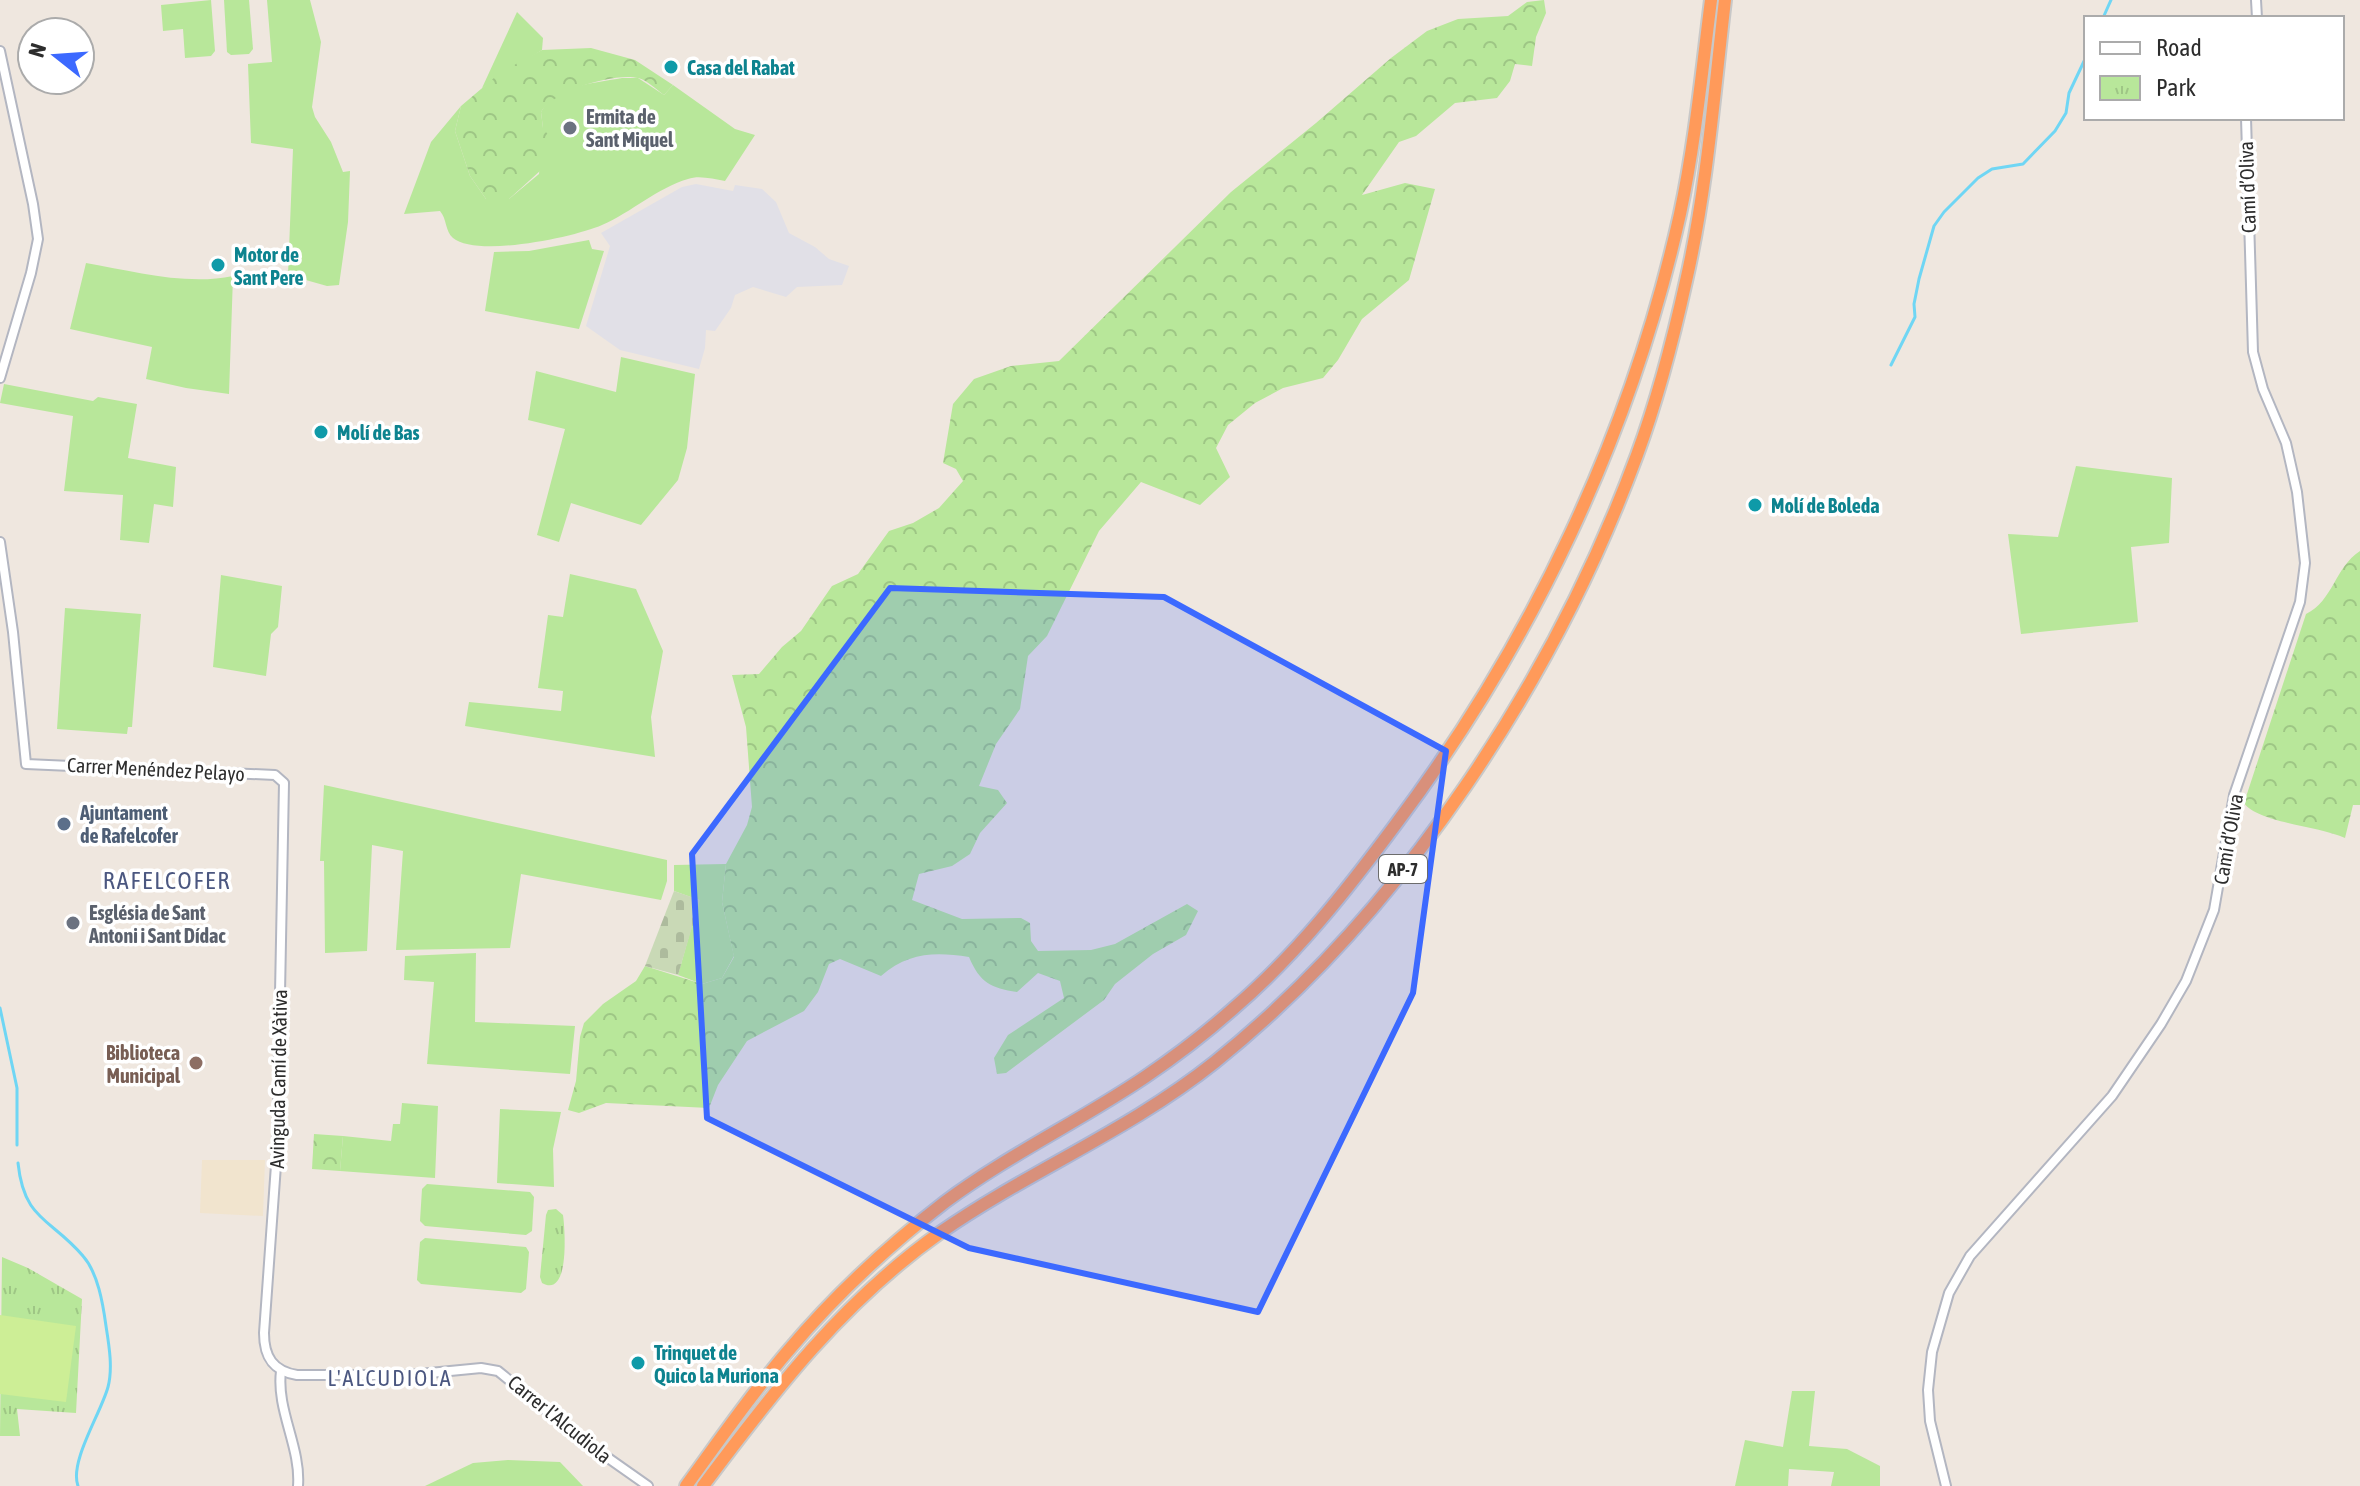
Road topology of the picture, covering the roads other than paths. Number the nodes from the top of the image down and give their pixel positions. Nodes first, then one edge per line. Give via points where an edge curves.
1 (1711, 0) edge
2 (1725, 0) edge
3 (0, 51) edge
4 (2246, 120) edge
5 (0, 378) edge
6 (0, 542) edge
7 (4, 595) edge
8 (283, 781) joint
9 (281, 1371) junction
10 (646, 1484) edge
11 (298, 1486) edge
12 (686, 1486) edge
13 (703, 1486) edge
14 (1946, 1486) edge

1 - 12 highway, AP-7 via 1680,212 1636,374 1539,599 1428,781 1355,878 1233,1009 1144,1078 947,1201 853,1281 772,1370
2 - 13 highway, AP-7 via 1687,276 1639,451 1557,632 1461,792 1379,901 1279,1007 1166,1098 978,1207 884,1277 812,1346
3 - 5 street via 38,239
4 - 14 street, Camí d’Oliva via 2253,352 2295,482 2305,550 2300,602 2234,795 2214,910 2186,981 2112,1096 1970,1256 1949,1293 1932,1352 1928,1390
6 - 7 street
7 - 8 street, Carrer Menéndez Pelayo via 26,764 275,775
8 - 9 street, Avinguda Camí de Xàtiva via 277,1151 264,1333 269,1359
9 - 10 street, Carrer l’Alcudiola via 309,1376 498,1371
9 - 11 street via 280,1393

